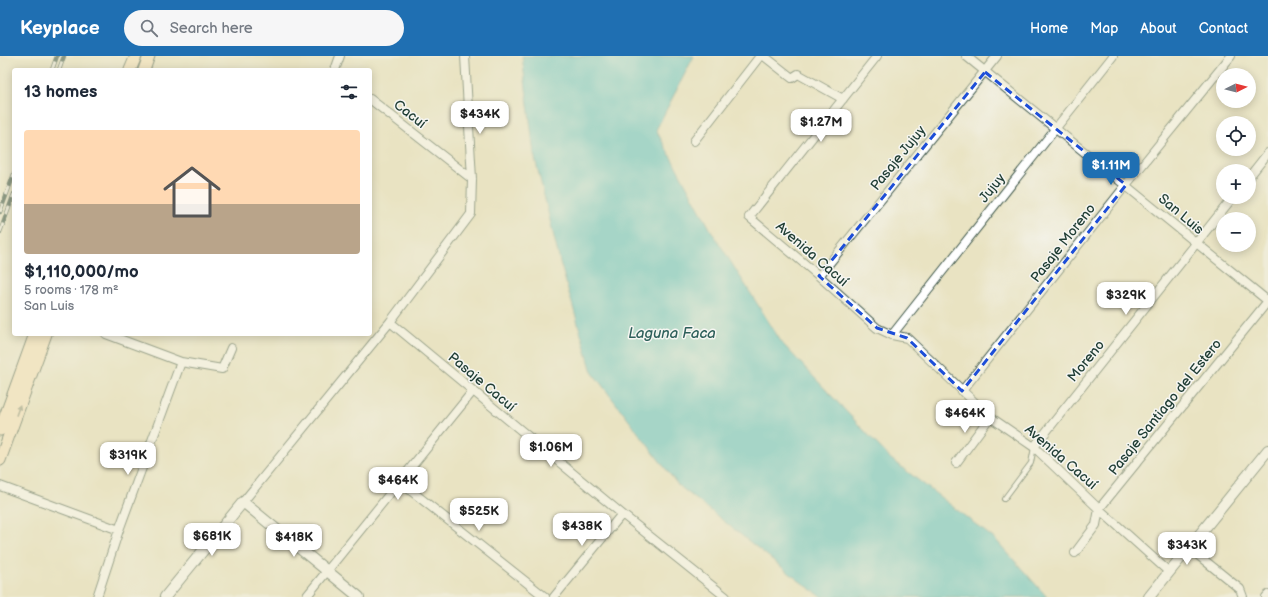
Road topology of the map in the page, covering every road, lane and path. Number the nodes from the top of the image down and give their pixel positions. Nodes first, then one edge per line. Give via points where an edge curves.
1 (136, 56) edge
2 (149, 56) edge
3 (340, 56) edge
4 (465, 56) edge
5 (760, 56) edge
6 (764, 56) edge
7 (877, 56) edge
8 (966, 56) edge
9 (997, 56) edge
10 (1113, 56) edge
11 (1231, 56) edge
12 (131, 68) edge
13 (145, 68) edge
14 (336, 68) edge
15 (984, 72) junction
16 (843, 99) junction
17 (372, 101) edge
18 (1056, 129) junction
19 (694, 141) dead end
20 (1268, 153) edge
21 (1256, 168) edge
22 (472, 179) junction
23 (1126, 185) junction
24 (1227, 204) edge
25 (1196, 243) junction
26 (818, 276) junction
27 (1268, 301) edge
28 (390, 322) junction
29 (892, 335) junction
30 (34, 336) edge
31 (45, 336) edge
32 (111, 336) edge
33 (231, 348) dead end
34 (181, 362) junction
35 (473, 391) junction
36 (962, 391) junction
37 (990, 416) junction
38 (0, 430) edge
39 (1034, 447) junction
40 (1268, 450) edge
41 (0, 460) edge
42 (956, 463) dead end
43 (400, 482) junction
44 (0, 486) edge
45 (1004, 499) dead end
46 (243, 502) junction
47 (1099, 509) junction
48 (622, 514) junction
49 (119, 530) junction
50 (1188, 547) junction
51 (1074, 553) dead end
52 (327, 571) junction
53 (1169, 572) junction
54 (97, 597) edge
55 (165, 597) edge
56 (306, 597) edge
57 (359, 597) edge
58 (545, 597) edge
59 (554, 597) edge
60 (726, 597) edge
61 (1149, 597) edge
62 (1243, 597) edge

1 - 12 main road
2 - 13 main road
3 - 14 street
4 - 22 street
5 - 19 street
6 - 16 street via 792,78 798,74
7 - 16 street
8 - 15 street, San Luis
9 - 15 street, Pasaje Jujuy
10 - 18 street, Jujuy
11 - 23 street, Pasaje Moreno
15 - 18 street, San Luis
15 - 26 street, Pasaje Jujuy
16 - 26 street, Avenida Cacuí via 749,217
17 - 22 street, Cacuí
18 - 23 street, San Luis
18 - 29 street, Jujuy
20 - 21 street
22 - 28 street via 471,214
23 - 25 street, San Luis
23 - 36 street, Pasaje Moreno
24 - 25 street, Moreno
25 - 27 street, San Luis
25 - 39 street, Moreno
26 - 29 street, Avenida Cacuí via 877,328
27 - 47 street, Pasaje Santiago del Estero
28 - 35 street, Pasaje Cacuí
28 - 46 street
29 - 36 street, Avenida Cacuí via 907,338
30 - 38 main road
41 -> 31 main road
32 - 34 street
33 - 34 street via 222,369
34 - 49 street
35 - 43 street
35 - 48 street, Pasaje Cacuí
36 - 37 street, Avenida Cacuí
37 - 39 street, Avenida Cacuí
37 - 42 street
39 - 45 lane via 1031,463
39 - 47 street, Avenida Cacuí
40 - 50 street
43 - 52 street
43 - 58 street
44 - 49 street
46 - 52 street
46 - 55 street
47 - 51 street, Pasaje Santiago del Estero via 1096,525
47 - 53 street, Avenida Cacuí
48 - 59 street
48 - 60 street, Pasaje Cacuí
49 - 54 street
50 - 53 street
50 - 62 street via 1240,590
52 - 56 street
52 - 57 street
53 - 61 street

